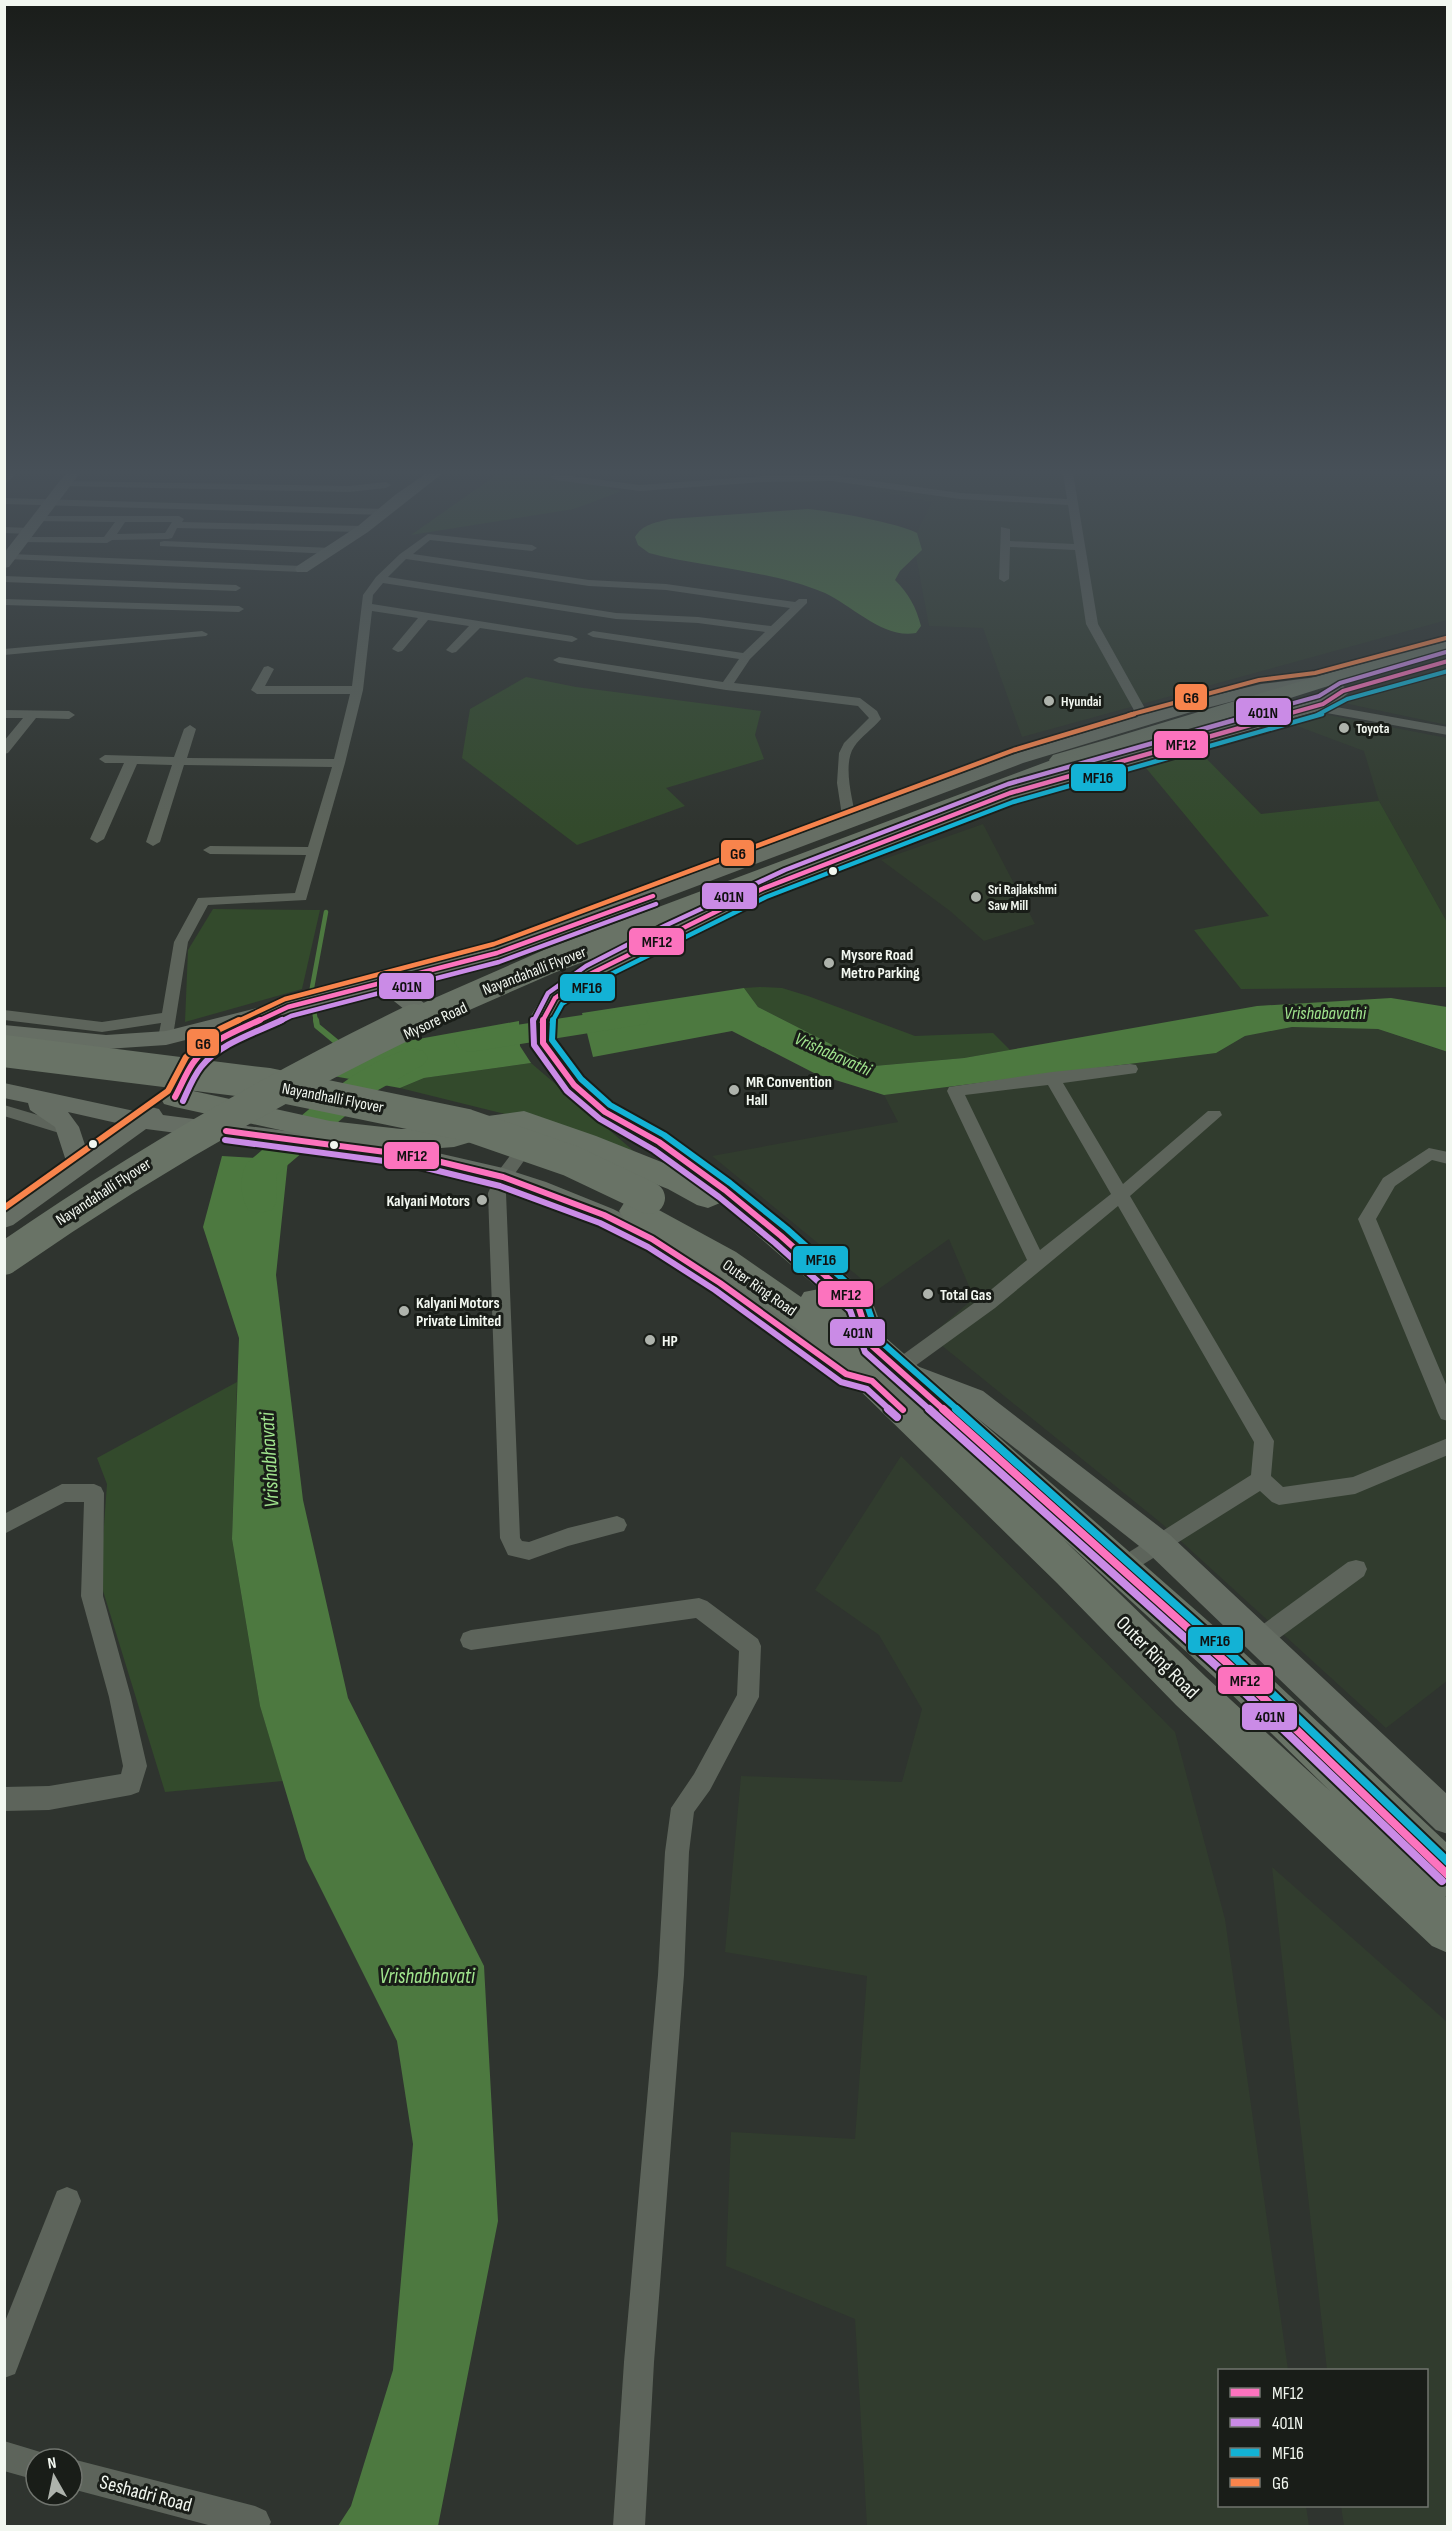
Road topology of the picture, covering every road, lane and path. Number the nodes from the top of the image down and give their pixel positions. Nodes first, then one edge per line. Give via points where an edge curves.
1 (71, 591) edge
2 (371, 591) edge
3 (457, 591) edge
4 (703, 591) edge
5 (1087, 591) edge
6 (4, 602) edge
7 (60, 605) junction
8 (368, 607) junction
9 (239, 609) dead end
10 (426, 615) junction
11 (479, 622) junction
12 (774, 630) junction
13 (202, 634) dead end
14 (593, 634) dead end
15 (572, 639) dead end
16 (1448, 647) edge
17 (398, 649) dead end
18 (452, 650) dead end
19 (4, 652) edge
20 (746, 657) junction
21 (559, 660) dead end
22 (1448, 661) edge
23 (268, 669) dead end
24 (726, 686) junction
25 (357, 690) junction
26 (1274, 696) joint
27 (1313, 696) junction
28 (4, 714) edge
29 (33, 714) junction
30 (69, 715) dead end
31 (1146, 721) junction
32 (190, 729) dead end
33 (1448, 731) edge
34 (4, 750) edge
35 (105, 759) dead end
36 (132, 760) junction
37 (179, 762) junction
38 (339, 763) junction
39 (1066, 763) junction
40 (850, 822) junction
41 (97, 839) dead end
42 (153, 843) dead end
43 (210, 850) dead end
44 (314, 851) junction
45 (762, 889) junction
46 (383, 981) junction
47 (288, 1006) junction
48 (4, 1015) edge
49 (432, 1020) junction
50 (167, 1028) junction
51 (4, 1032) edge
52 (4, 1051) edge
53 (4, 1069) edge
54 (1130, 1069) dead end
55 (1052, 1077) junction
56 (4, 1091) edge
57 (175, 1097) junction
58 (4, 1110) edge
59 (1214, 1115) dead end
60 (142, 1121) junction
61 (263, 1124) junction
62 (540, 1127) junction
63 (69, 1130) junction
64 (226, 1131) junction
65 (335, 1139) junction
66 (1448, 1158) edge
67 (79, 1164) junction
68 (503, 1177) junction
69 (1121, 1195) junction
70 (642, 1204) junction
71 (4, 1219) edge
72 (781, 1236) junction
73 (4, 1240) edge
74 (4, 1258) edge
75 (1037, 1262) junction
76 (4, 1272) edge
77 (880, 1365) junction
78 (1448, 1413) edge
79 (1448, 1446) edge
80 (1261, 1479) junction
81 (4, 1525) edge
82 (617, 1525) dead end
83 (1159, 1544) junction
84 (1123, 1568) junction
85 (1356, 1569) dead end
86 (471, 1640) dead end
87 (1260, 1640) junction
88 (4, 1799) edge
89 (1448, 1818) edge
90 (1448, 1875) edge
91 (1448, 1930) edge
92 (67, 2201) dead end
93 (4, 2363) edge
94 (4, 2456) edge
95 (24, 2462) edge
96 (84, 2477) edge
97 (255, 2522) dead end
98 (629, 2526) edge

1 - 7 street
2 - 8 street
3 - 12 street via 616,616 698,620
4 - 12 street via 802,602
5 - 31 street via 1092,624
6 - 7 street
7 - 9 street
8 - 10 street
8 - 25 street
10 - 11 street
10 - 17 street
11 - 15 street
11 - 18 street
12 - 20 street
13 - 19 street
14 - 20 street
16 - 27 highway, Mysore Road
20 - 24 street
21 - 24 street
22 - 27 highway, Mysore Road
23 - 25 street via 257,690
24 - 40 street via 861,702 873,714 875,719 848,746 844,758
25 - 38 street
26 - 27 highway, Mysore Road
26 - 39 highway, Nayandahalli Flyover
27 - 31 street, Mysore Road via 1261,689
27 - 33 street
27 - 39 highway, Nayandahalli Flyover
27 - 45 street, Mysore Road via 1010,793
28 - 29 street
29 - 30 street
29 - 34 street
31 - 40 street, Mysore Road via 1017,759
32 - 37 street
35 - 36 street
36 - 37 street
36 - 41 street
37 - 38 street
37 - 42 street
38 - 44 street
39 - 73 highway, Nayandahalli Flyover, bridge via 966,792 629,921 387,1024 207,1116
39 - 74 highway, Nayandahalli Flyover, bridge via 491,985 408,1023 240,1107 151,1159
40 - 46 street, Mysore Road via 497,953
43 - 44 street
44 - 50 street via 300,897 203,901 181,942
45 - 49 street, Mysore Road via 666,923
45 - 72 highway via 590,974 555,998 542,1021 543,1043 574,1085 605,1112 659,1142
46 - 47 street, Mysore Road
46 - 49 street
47 - 50 street
47 - 57 street via 225,1036 205,1051 193,1063
48 - 50 street via 102,1027
49 - 61 street, Mysore Road via 319,1076
50 - 51 street via 106,1042
52 - 70 highway, Nayandhalli Flyover, bridge via 268,1084 456,1123 571,1161
53 - 70 highway, Nayandhalli Flyover, bridge via 286,1106 390,1125 455,1141
54 - 55 street
55 - 69 street
55 - 75 street via 955,1091
56 - 60 street
56 - 63 street via 54,1111
57 - 60 street
57 - 61 highway
58 - 63 street
59 - 69 street
60 - 64 street
60 - 67 street
61 - 64 street
61 - 65 highway
62 - 65 highway via 524,1121 430,1140
62 - 68 street
62 - 72 highway via 680,1181
63 - 67 street
64 - 76 street
65 - 68 street, Outer Ring Road
66 - 78 street via 1429,1154 1389,1182 1367,1219
67 - 71 street
68 - 77 street, Outer Ring Road via 604,1215 652,1239 846,1374
68 - 82 street via 497,1193 510,1538 516,1549 529,1551
69 - 75 street
69 - 80 street via 1264,1441
70 - 77 highway, Outer Ring Road
72 - 77 highway via 858,1305
75 - 77 street via 988,1303
77 - 83 street via 973,1399
77 - 84 highway, Outer Ring Road
77 - 91 highway, Outer Ring Road via 1191,1691
79 - 80 street via 1355,1485 1279,1496
80 - 83 street
81 - 88 street via 62,1493 94,1493 92,1596 135,1766 131,1784 49,1798
83 - 84 street
83 - 87 street
84 - 90 highway, Outer Ring Road
85 - 87 street
86 - 98 street via 699,1608 750,1646 748,1697 702,1782 683,1808
87 - 89 street
92 - 93 street
94 - 95 street
96 - 97 street, Seshadri Road

